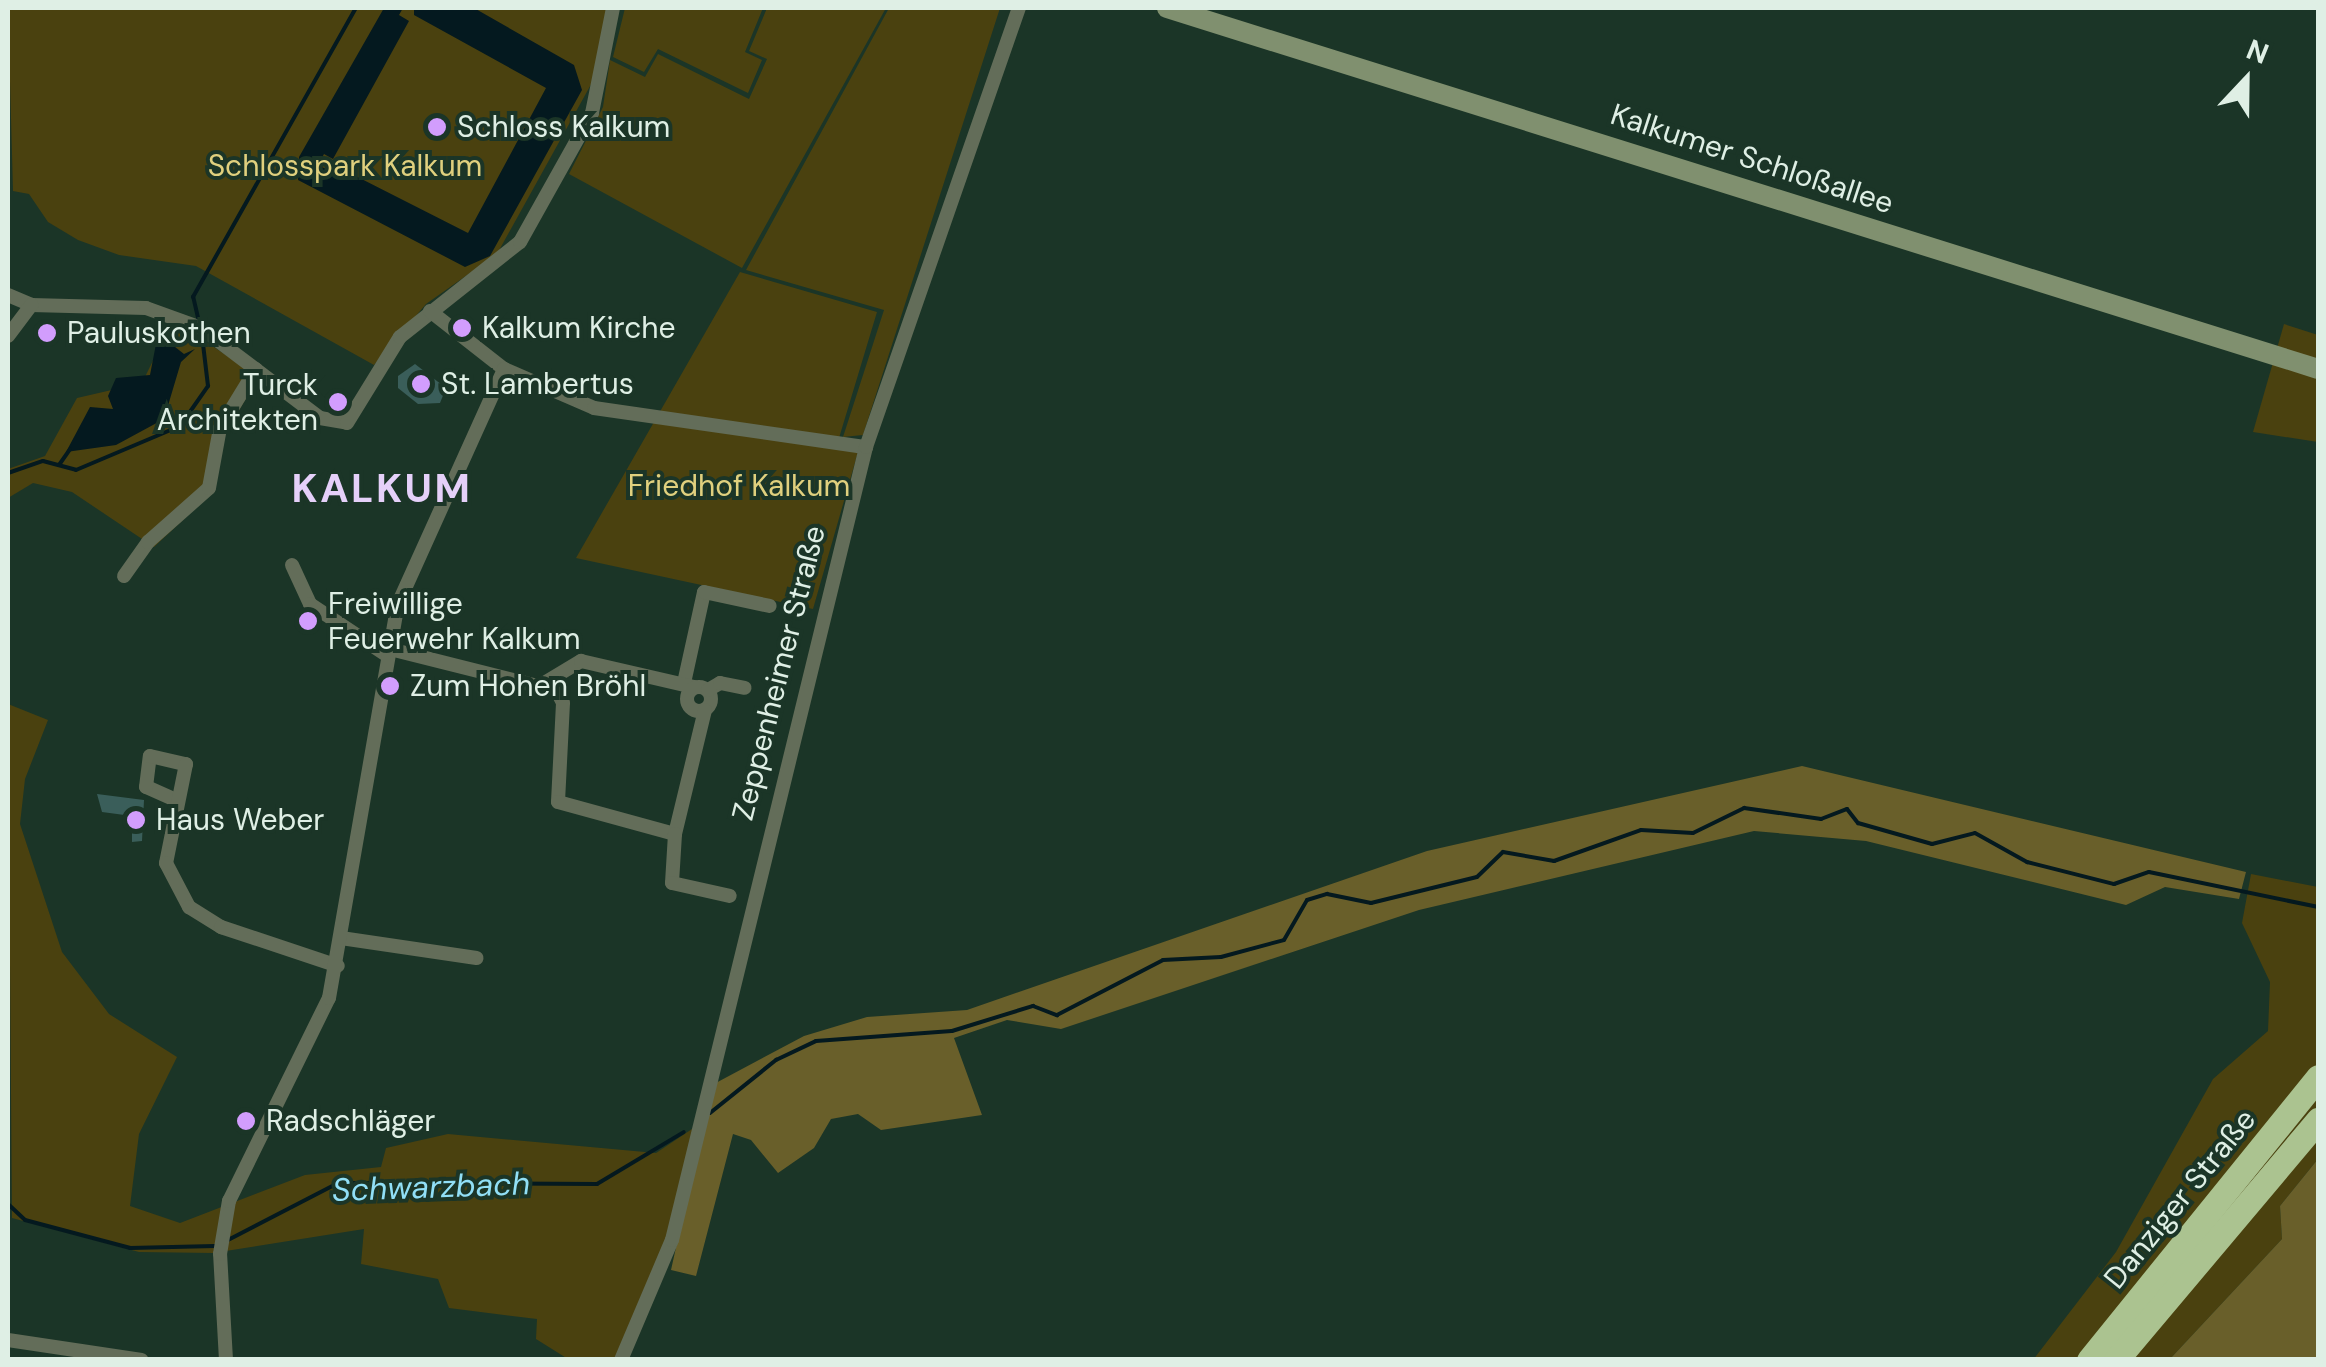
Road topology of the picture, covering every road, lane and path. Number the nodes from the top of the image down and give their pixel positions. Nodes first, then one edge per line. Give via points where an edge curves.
1 (612, 8) edge
2 (1019, 8) edge
3 (1166, 8) edge
4 (8, 294) edge
5 (31, 305) junction
6 (430, 311) junction
7 (8, 336) edge
8 (2318, 368) edge
9 (256, 369) junction
10 (504, 369) junction
11 (866, 446) junction
12 (292, 565) dead end
13 (124, 576) dead end
14 (770, 606) dead end
15 (389, 653) junction
16 (541, 686) junction
17 (695, 687) junction
18 (745, 688) dead end
19 (705, 710) junction
20 (178, 801) dead end
21 (675, 834) junction
22 (730, 896) dead end
23 (341, 938) junction
24 (477, 958) dead end
25 (338, 966) junction
26 (2318, 1077) edge
27 (2318, 1120) edge
28 (8, 1340) edge
29 (142, 1360) edge
30 (226, 1360) edge
31 (622, 1360) edge
32 (2089, 1360) edge
33 (2116, 1360) edge

1 - 6 street via 592,113 520,242
2 - 11 street, Zeppenheimer Straße
3 - 8 main road, Kalkumer Schloßallee
4 - 5 street
5 - 7 street
5 - 9 street via 146,308 201,328
6 - 9 street via 400,337 348,423 320,418
6 - 10 street
9 - 13 street via 220,428 209,488 148,542
10 - 11 street via 628,416
10 - 15 street via 398,604
11 - 31 street, Zeppenheimer Straße via 698,1137 658,1284
12 - 15 street via 310,604
14 - 17 street via 704,592
15 - 16 street
15 - 23 street
16 - 17 street via 580,661
16 - 21 street via 563,703 558,802
17 - 18 street
17 - 19 street
17 - 19 street via 686,703
19 - 21 street
20 - 25 street via 166,863 189,908 220,927
21 - 22 street via 672,882
23 - 24 street
23 - 25 street
25 - 30 street via 314,1034 229,1200 220,1254
26 - 32 highway, Danziger Straße
27 - 33 highway, Danziger Straße
28 - 29 street

